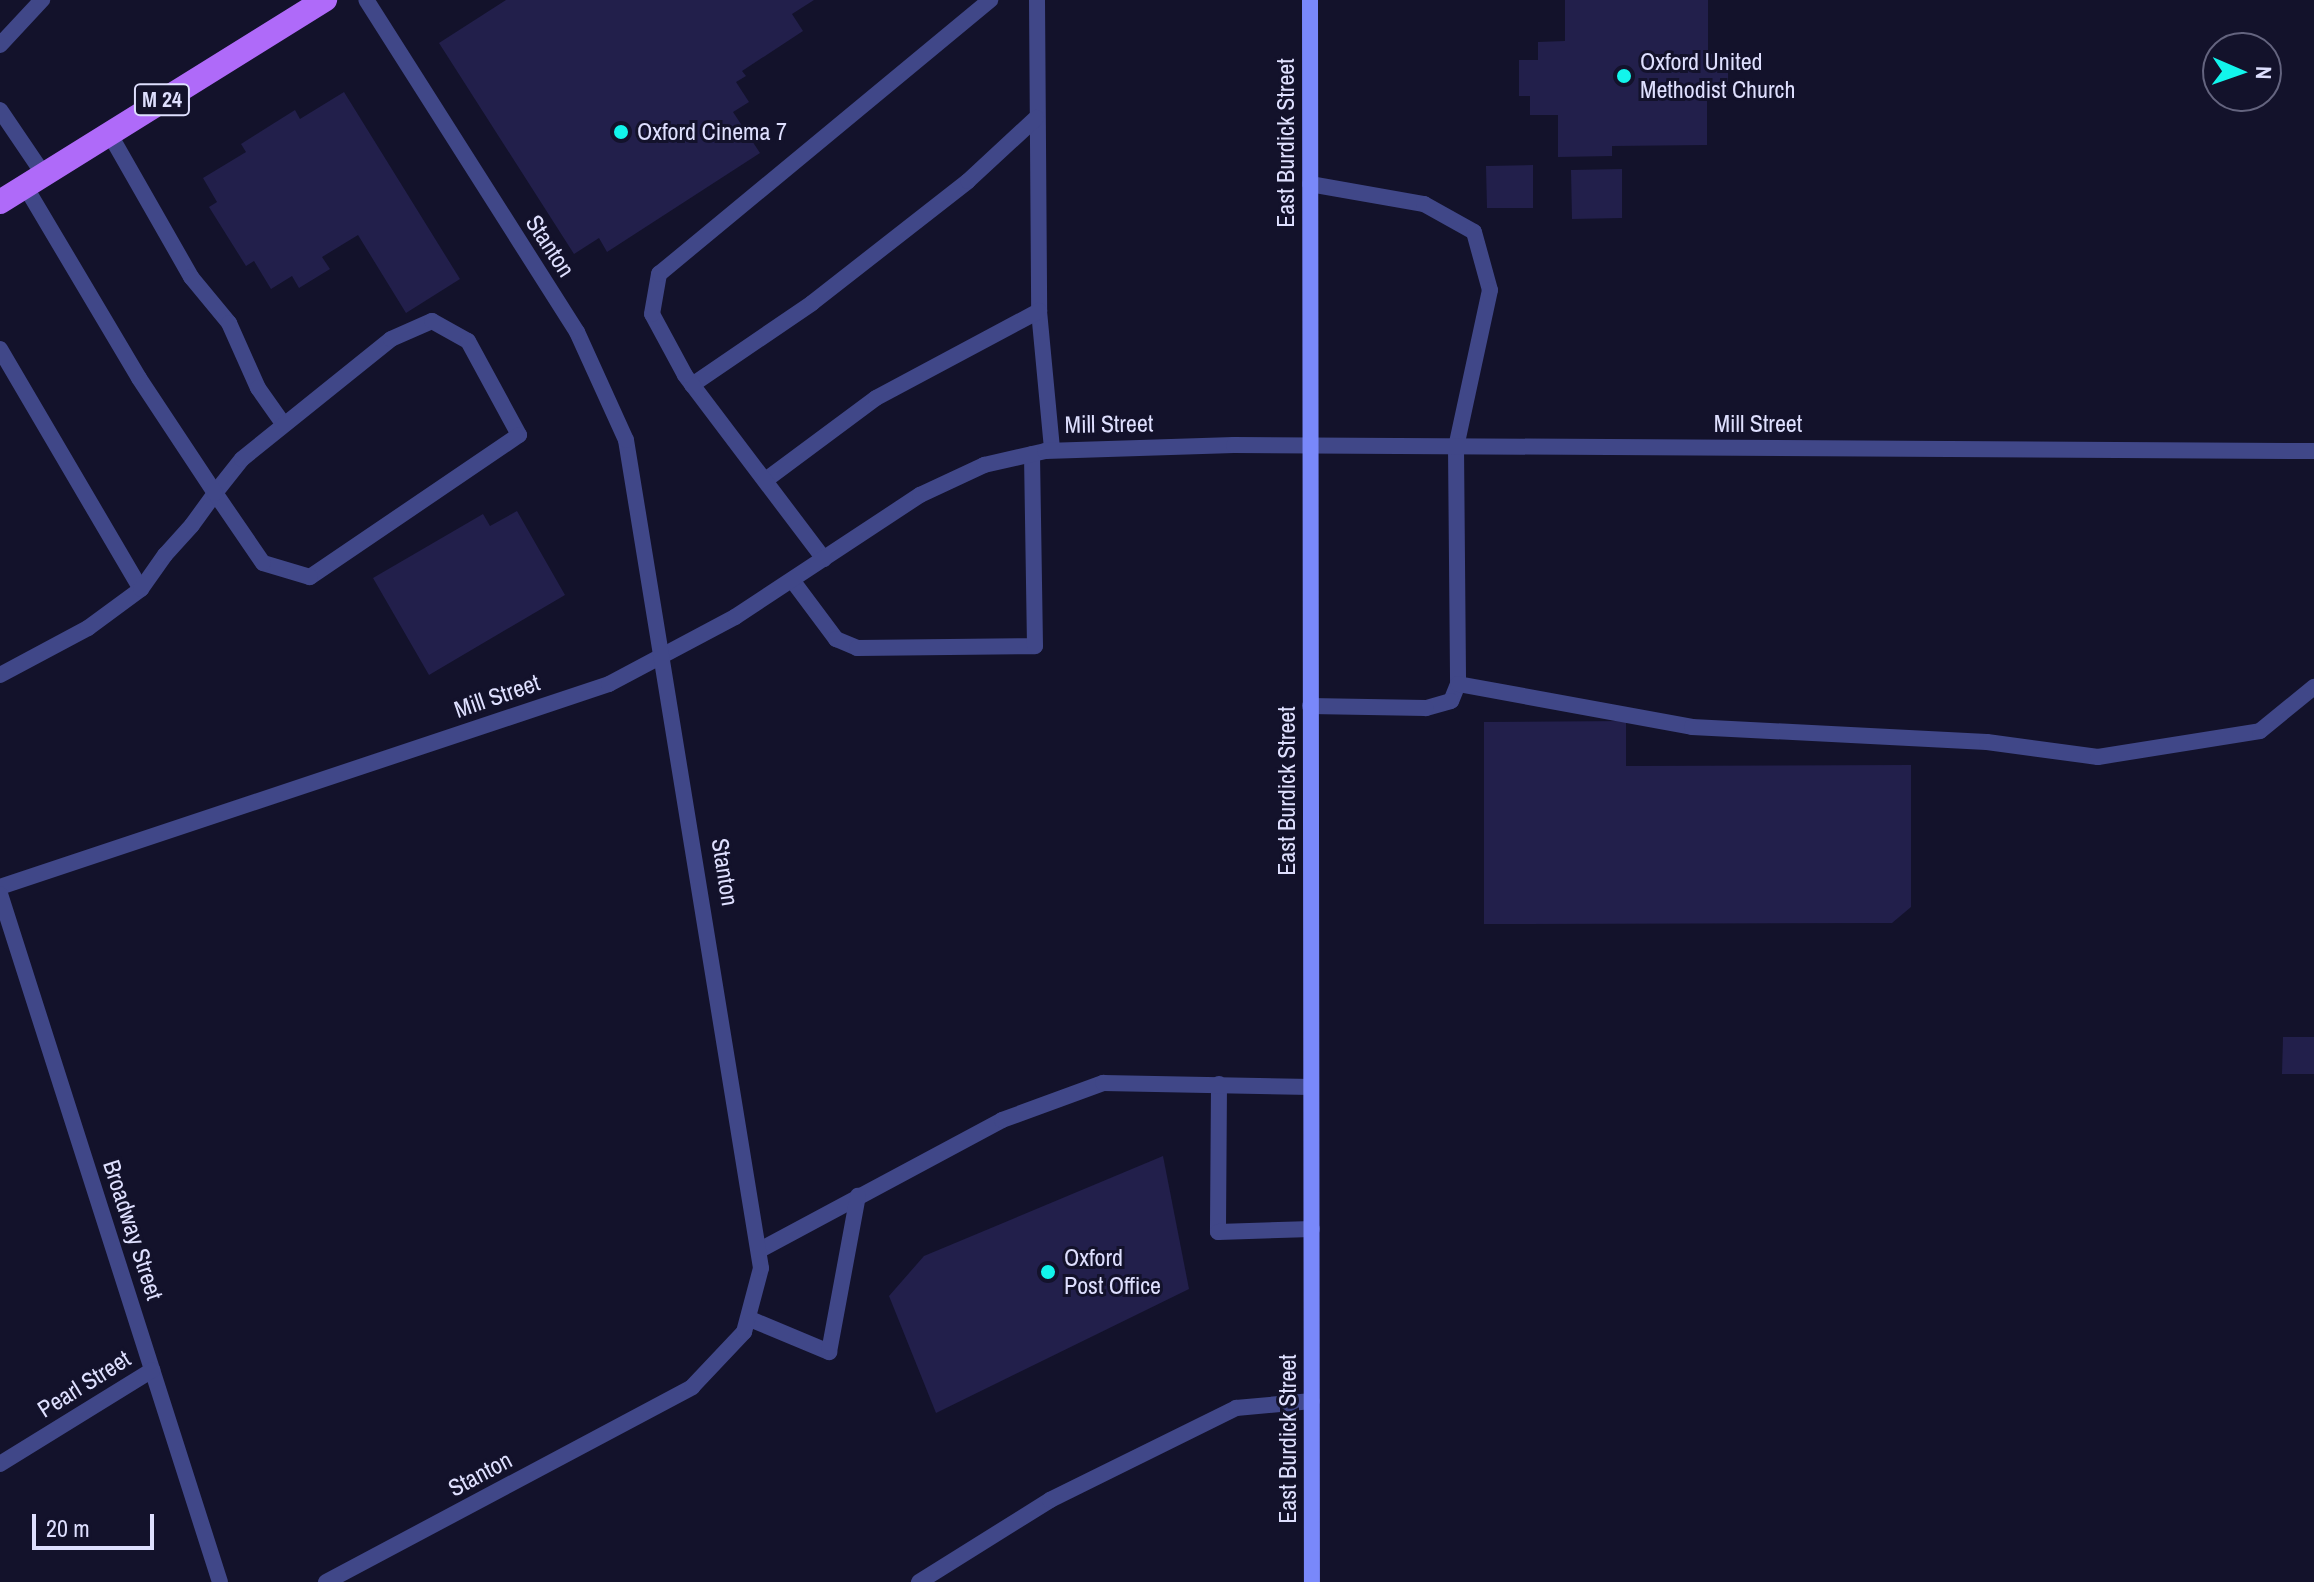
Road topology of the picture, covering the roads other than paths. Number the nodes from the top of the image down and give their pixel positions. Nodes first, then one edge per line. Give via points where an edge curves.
1 (42, 0) edge
2 (325, 0) edge
3 (366, 0) edge
4 (990, 0) edge
5 (1037, 0) edge
6 (1310, 0) edge
7 (0, 45) edge
8 (0, 110) edge
9 (1036, 118) junction
10 (109, 133) junction
11 (34, 180) junction
12 (1310, 184) junction
13 (0, 202) edge
14 (1039, 311) junction
15 (0, 349) edge
16 (692, 385) junction
17 (282, 422) junction
18 (1311, 446) junction
19 (1456, 447) junction
20 (1052, 449) junction
21 (2314, 451) edge
22 (1032, 454) junction
23 (767, 479) junction
24 (215, 493) junction
25 (824, 559) junction
26 (792, 580) junction
27 (141, 589) junction
28 (665, 654) junction
29 (0, 675) edge
30 (1458, 684) junction
31 (2314, 687) edge
32 (1310, 706) junction
33 (0, 887) edge
34 (0, 894) edge
35 (1219, 1084) junction
36 (1311, 1087) junction
37 (858, 1196) junction
38 (1312, 1229) junction
39 (760, 1250) junction
40 (750, 1319) junction
41 (152, 1370) junction
42 (1312, 1401) junction
43 (0, 1464) edge
44 (220, 1582) edge
45 (326, 1582) edge
46 (919, 1582) edge
47 (1312, 1582) edge

1 - 7 street
2 - 10 main road, M 24
3 - 28 street, Stanton via 604,385 636,480
4 - 16 street via 659,274 652,314
5 - 9 street
6 - 12 main road, East Burdick Street
8 - 11 street
9 - 14 street
9 - 16 street via 968,181 812,303
10 - 11 main road, M 24
10 - 17 street via 191,277 229,323 258,388
11 - 13 main road, M 24
11 - 24 street
12 - 18 main road, East Burdick Street
12 - 19 street via 1424,204 1474,232 1490,290
14 - 20 street
14 - 23 street via 876,398
15 - 27 street
16 - 23 street
17 - 24 street
17 - 24 street via 391,339 432,321 468,341 519,435 310,577 263,563
18 - 19 street, Mill Street
18 - 20 street, Mill Street
18 - 32 main road, East Burdick Street
19 - 21 street, Mill Street
19 - 30 street
20 - 22 street, Mill Street
22 - 25 street, Mill Street via 984,465 920,495
22 - 26 street via 1035,646 857,648 836,639
23 - 25 street
24 - 27 street
25 - 26 street, Mill Street
26 - 28 street, Mill Street
27 - 29 street via 88,628
28 - 33 street, Mill Street via 609,684
28 - 39 street, Stanton
30 - 31 street via 1692,727 1987,742 2098,757 2260,731
30 - 32 street via 1451,701 1426,708
32 - 36 main road, East Burdick Street
34 - 41 street, Broadway Street
35 - 36 street
35 - 37 street via 1103,1083 1002,1120
35 - 38 street via 1218,1232
36 - 38 main road, East Burdick Street
37 - 39 street
37 - 40 street via 829,1352
38 - 42 main road, East Burdick Street
39 - 40 street, Stanton via 760,1286
40 - 45 street, Stanton via 723,1358 666,1403
41 - 43 street, Pearl Street
41 - 44 street, Broadway Street
42 - 46 street via 1236,1408 1050,1500
42 - 47 main road, East Burdick Street

